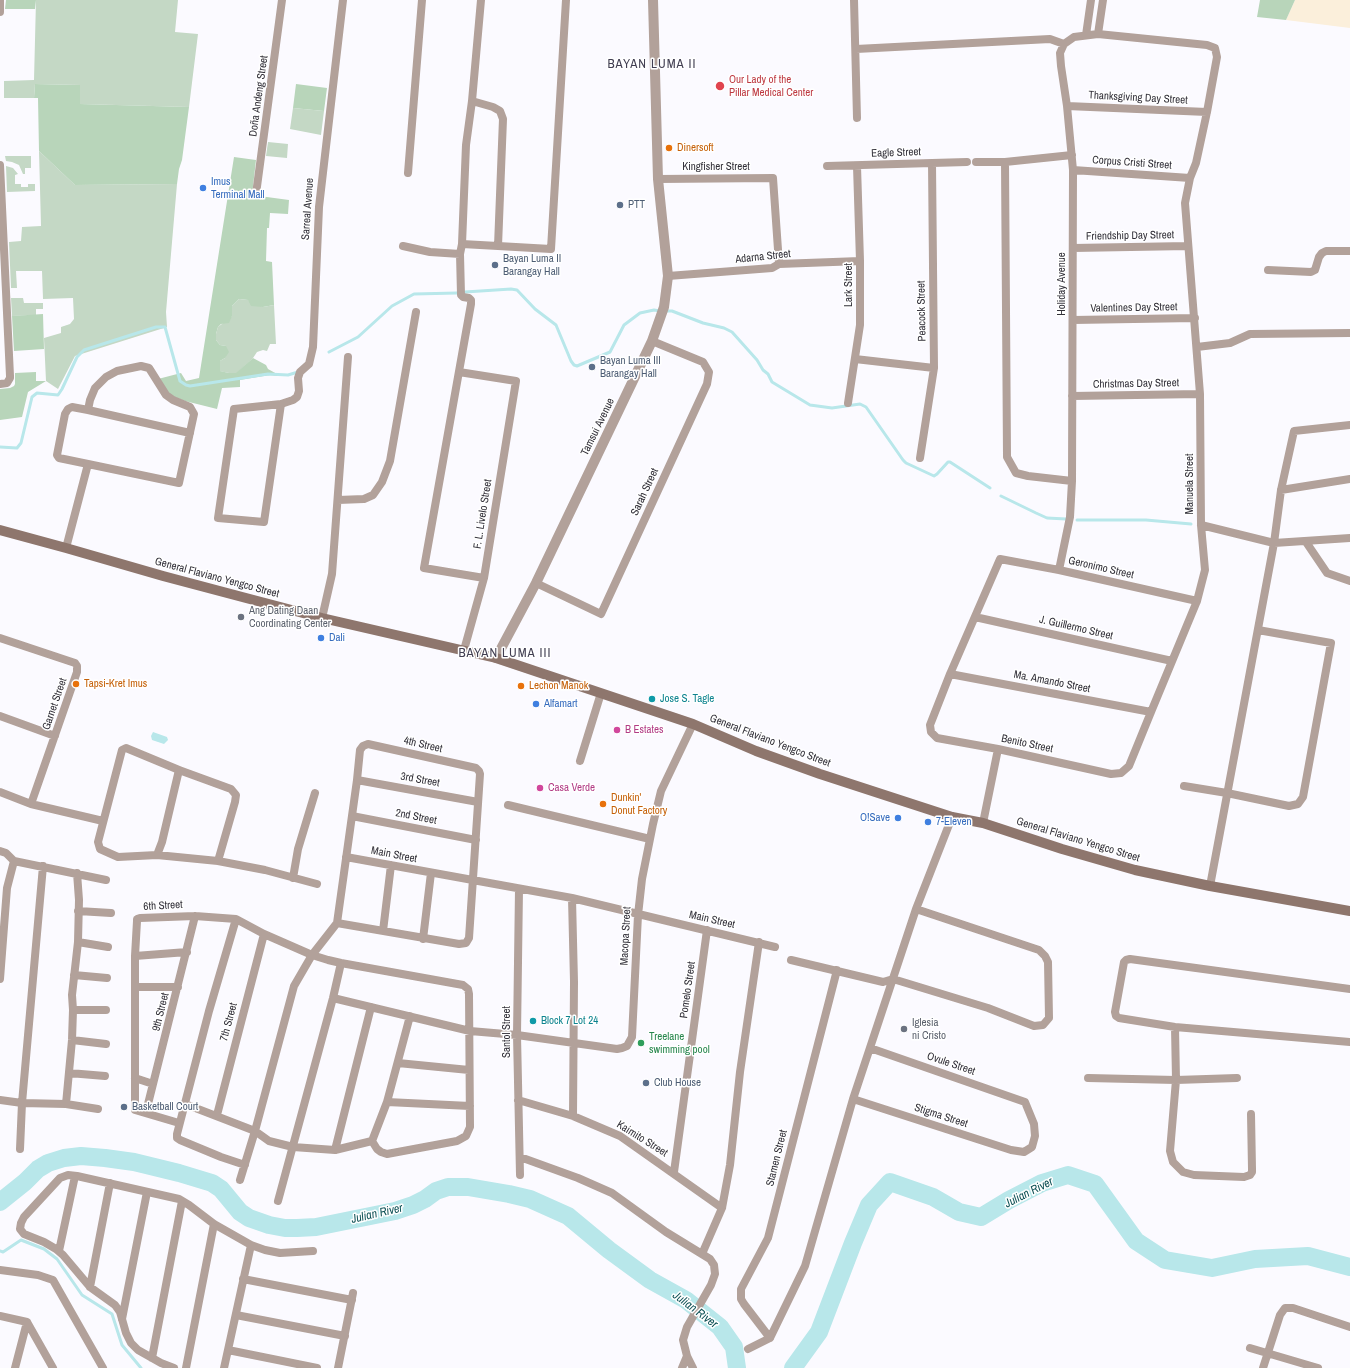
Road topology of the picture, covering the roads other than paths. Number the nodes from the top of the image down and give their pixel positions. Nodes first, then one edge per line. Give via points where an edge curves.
1 (0, 0) edge
2 (282, 0) edge
3 (343, 0) edge
4 (422, 0) edge
5 (481, 0) edge
6 (566, 0) edge
7 (653, 0) edge
8 (854, 0) edge
9 (1092, 0) edge
10 (1103, 0) edge
11 (0, 12) edge
12 (1098, 34) junction
13 (1086, 35) junction
14 (1064, 44) junction
15 (856, 49) junction
16 (472, 101) junction
17 (1067, 106) junction
18 (1207, 112) junction
19 (857, 118) dead end
20 (1072, 155) junction
21 (967, 162) dead end
22 (976, 162) dead end
23 (1005, 162) junction
24 (932, 163) junction
25 (0, 165) edge
26 (826, 166) dead end
27 (857, 166) junction
28 (1073, 170) junction
29 (408, 173) dead end
30 (1190, 178) junction
31 (658, 179) junction
32 (256, 194) dead end
33 (462, 244) junction
34 (402, 246) dead end
35 (498, 246) junction
36 (1188, 246) junction
37 (1073, 248) junction
38 (1350, 251) edge
39 (460, 254) junction
40 (860, 261) junction
41 (779, 264) junction
42 (1268, 270) dead end
43 (668, 276) junction
44 (416, 312) dead end
45 (1195, 318) junction
46 (1073, 320) junction
47 (1350, 333) edge
48 (652, 341) junction
49 (1197, 347) junction
50 (348, 357) dead end
51 (855, 359) junction
52 (934, 368) junction
53 (459, 372) junction
54 (0, 384) edge
55 (1200, 394) junction
56 (1072, 396) junction
57 (848, 403) dead end
58 (281, 404) junction
59 (88, 410) junction
60 (1350, 425) edge
61 (190, 433) junction
62 (920, 458) dead end
63 (88, 464) junction
64 (1350, 479) edge
65 (1072, 481) junction
66 (1281, 490) junction
67 (338, 500) junction
68 (1201, 525) junction
69 (0, 530) edge
70 (1350, 538) edge
71 (1306, 542) junction
72 (1274, 543) junction
73 (66, 548) junction
74 (1059, 570) junction
75 (484, 578) junction
76 (1350, 581) edge
77 (536, 583) junction
78 (1197, 601) junction
79 (975, 617) junction
80 (322, 618) junction
81 (1258, 630) junction
82 (0, 638) edge
83 (464, 650) junction
84 (496, 658) junction
85 (1172, 661) junction
86 (950, 674) junction
87 (601, 694) junction
88 (1151, 712) junction
89 (0, 716) edge
90 (693, 724) junction
91 (55, 736) junction
92 (998, 749) junction
93 (580, 761) dead end
94 (179, 770) junction
95 (1121, 773) joint
96 (357, 780) junction
97 (1184, 786) dead end
98 (0, 792) edge
99 (315, 794) dead end
100 (1227, 794) junction
101 (478, 802) junction
102 (31, 804) junction
103 (508, 805) dead end
104 (352, 816) junction
105 (952, 817) junction
106 (103, 820) junction
107 (983, 823) junction
108 (650, 839) junction
109 (476, 840) junction
110 (0, 851) edge
111 (157, 855) junction
112 (346, 857) junction
113 (14, 860) junction
114 (218, 861) junction
115 (390, 865) junction
116 (42, 866) junction
117 (77, 873) junction
118 (430, 873) junction
119 (293, 878) junction
120 (106, 880) dead end
121 (473, 880) junction
122 (317, 884) dead end
123 (1210, 886) junction
124 (4, 887) edge
125 (519, 889) junction
126 (572, 898) junction
127 (916, 909) junction
128 (78, 911) junction
129 (1350, 911) edge
130 (111, 913) dead end
131 (638, 915) junction
132 (195, 916) junction
133 (236, 919) junction
134 (337, 923) junction
135 (707, 930) junction
136 (383, 931) junction
137 (264, 934) junction
138 (423, 939) junction
139 (78, 942) junction
140 (759, 942) junction
141 (775, 946) dead end
142 (108, 947) dead end
143 (187, 952) junction
144 (312, 955) junction
145 (135, 956) junction
146 (791, 960) dead end
147 (341, 963) junction
148 (837, 970) junction
149 (74, 976) junction
150 (107, 978) dead end
151 (0, 979) edge
152 (893, 979) junction
153 (135, 987) junction
154 (178, 987) junction
155 (1350, 989) edge
156 (333, 998) junction
157 (371, 1007) junction
158 (73, 1010) junction
159 (106, 1010) dead end
160 (410, 1016) junction
161 (1175, 1028) junction
162 (470, 1031) junction
163 (517, 1035) junction
164 (72, 1040) junction
165 (1350, 1042) edge
166 (574, 1043) junction
167 (106, 1044) dead end
168 (870, 1048) junction
169 (398, 1063) junction
170 (469, 1070) junction
171 (69, 1073) junction
172 (105, 1076) dead end
173 (135, 1078) junction
174 (1088, 1078) dead end
175 (1237, 1078) dead end
176 (1176, 1080) junction
177 (153, 1084) junction
178 (853, 1099) junction
179 (0, 1100) edge
180 (518, 1100) junction
181 (387, 1102) junction
182 (22, 1103) junction
183 (66, 1104) junction
184 (185, 1104) junction
185 (470, 1106) junction
186 (98, 1109) dead end
187 (146, 1112) junction
188 (1251, 1114) dead end
189 (216, 1115) junction
190 (573, 1116) junction
191 (179, 1123) junction
192 (255, 1130) junction
193 (372, 1141) junction
194 (293, 1147) junction
195 (20, 1149) dead end
196 (335, 1150) junction
197 (1024, 1152) joint
198 (520, 1157) junction
199 (245, 1165) junction
200 (674, 1172) junction
201 (520, 1175) dead end
202 (75, 1176) junction
203 (240, 1180) dead end
204 (110, 1183) junction
205 (147, 1192) junction
206 (278, 1200) dead end
207 (182, 1201) junction
208 (722, 1208) junction
209 (214, 1224) junction
210 (251, 1245) junction
211 (59, 1251) junction
212 (313, 1251) dead end
213 (702, 1254) junction
214 (0, 1270) edge
215 (243, 1279) junction
216 (90, 1287) junction
217 (236, 1315) junction
218 (0, 1316) edge
219 (122, 1319) junction
220 (27, 1322) junction
221 (1350, 1327) edge
222 (344, 1336) junction
223 (770, 1338) junction
224 (1250, 1348) dead end
225 (748, 1349) dead end
226 (228, 1350) junction
227 (1268, 1353) junction
228 (687, 1356) junction
229 (152, 1358) junction
230 (1302, 1366) edge
231 (16, 1368) edge
232 (53, 1368) edge
233 (103, 1368) edge
234 (174, 1368) edge
235 (186, 1368) edge
236 (224, 1368) edge
237 (317, 1368) edge
238 (338, 1368) edge
239 (682, 1368) edge
240 (693, 1368) edge
241 (1264, 1368) edge
242 (1318, 1368) edge

1 - 11 street
2 - 32 street, Doña Andeng Street
3 - 58 street, Sarreal Avenue via 318,207 313,347 309,364 300,372 298,378 297,397
4 - 29 street
5 - 16 street
6 - 35 street via 551,249
7 - 31 street, Tamsui Avenue
8 - 15 street
9 - 13 street
10 - 12 street
12 - 13 street
12 - 18 street, Manuela Street via 1207,45 1215,48 1217,57
13 - 14 street via 1074,37
14 - 15 street via 1050,39
14 - 17 street, Holiday Avenue via 1060,54
15 - 19 street
16 - 33 street via 466,145
16 - 35 street via 493,107 500,111 503,118
17 - 18 street, Thanksgiving Day Street
17 - 20 street, Holiday Avenue
18 - 30 street, Manuela Street via 1196,163
20 - 23 street
20 - 28 street, Holiday Avenue
21 - 24 street, Eagle Street
22 - 23 street
23 - 65 street via 1007,457 1016,473
24 - 27 street, Eagle Street
24 - 52 street, Peacock Street
25 - 54 street via 10,376 9,381
26 - 27 street, Eagle Street
27 - 40 street, Lark Street
28 - 30 street, Corpus Cristi Street
28 - 37 street, Holiday Avenue
30 - 36 street, Manuela Street via 1185,203
31 - 41 street, Kingfisher Street via 773,178
31 - 43 street, Tamsui Avenue
33 - 35 street
33 - 39 street
34 - 39 street via 430,252
36 - 37 street, Friendship Day Street
36 - 45 street, Manuela Street
37 - 46 street, Holiday Avenue
38 - 42 street via 1322,253 1315,270 1311,272
39 - 53 street via 461,295 469,298 471,304
40 - 41 street, Adarna Street
40 - 51 street, Lark Street via 860,324
41 - 43 street, Adarna Street via 772,268
43 - 48 street, Tamsui Avenue via 664,307
44 - 67 street via 390,461 382,482 373,495 364,499
45 - 46 street, Valentines Day Street
45 - 49 street, Manuela Street
46 - 56 street, Holiday Avenue
47 - 49 street via 1250,334 1230,343
48 - 77 street, Tamsui Avenue
48 - 77 street, Sarah Street via 703,362 709,372 707,384 601,614
49 - 55 street, Manuela Street
50 - 67 street
51 - 52 street
51 - 57 street, Lark Street
52 - 62 street, Peacock Street
53 - 75 street, F. L. Livelo Street via 516,381
53 - 75 street via 424,568
55 - 56 street, Christmas Day Street
55 - 68 street, Manuela Street
56 - 65 street, Holiday Avenue
58 - 58 street via 234,409 218,518 264,522
59 - 61 street
59 - 61 street via 95,388 106,377 123,369 141,366 149,368 173,400 190,407 194,414
59 - 63 street via 68,409 56,454 60,458
60 - 66 street via 1294,431
61 - 63 street via 179,483
63 - 73 street
64 - 66 street
65 - 74 street, Holiday Avenue via 1070,517
66 - 72 street
67 - 80 street via 332,574
68 - 72 street
68 - 78 street, Manuela Street via 1205,570
69 - 73 main road, General Flaviano Yengco Street
70 - 71 street
71 - 72 street
71 - 76 street via 1327,573
72 - 81 street
73 - 80 main road, General Flaviano Yengco Street
74 - 78 street, Geronimo Street
74 - 79 street, Geronimo Street via 1000,559
75 - 83 street, F. L. Livelo Street
77 - 84 street, Tamsui Avenue
78 - 85 street, Manuela Street
79 - 85 street, J. Guillermo Street
79 - 86 street
80 - 83 main road, General Flaviano Yengco Street
81 - 100 street
81 - 100 street via 1331,643 1303,797 1298,804 1289,806
82 - 91 street, Garnet Street via 75,663 77,666
83 - 84 main road, General Flaviano Yengco Street
84 - 87 main road, General Flaviano Yengco Street
85 - 88 street, Manuela Street
86 - 88 street, Ma. Amando Street
86 - 92 street, Benito Street via 930,725 931,732 937,738
87 - 90 main road, General Flaviano Yengco Street
87 - 93 street
88 - 95 street, Manuela Street via 1128,766
89 - 91 street
90 - 105 main road, General Flaviano Yengco Street via 756,751 820,774
90 - 108 street, Macopa Street via 661,792
91 - 102 street, Garnet Street
92 - 95 street, Benito Street via 1111,774
92 - 107 street
94 - 106 street via 124,748
94 - 111 street
94 - 114 street via 231,789 236,795
96 - 101 street, 3rd Street
96 - 101 street, 4th Street via 360,750 368,744 476,768 480,774
96 - 104 street, 4th Street
97 - 100 street
98 - 102 street
99 - 119 street via 298,849
100 - 123 street
101 - 109 street, 4th Street
102 - 106 street
103 - 108 street
104 - 109 street, 2nd Street
104 - 112 street, 4th Street
105 - 107 main road, General Flaviano Yengco Street
105 - 127 street
106 - 111 street via 98,842 100,849 118,857
107 - 123 main road, General Flaviano Yengco Street via 1135,870
108 - 131 street, Macopa Street
109 - 121 street, 4th Street
110 - 113 street
111 - 114 street
112 - 115 street, Main Street
112 - 134 street
113 - 116 street
113 - 124 street
114 - 119 street
115 - 118 street, Main Street
115 - 136 street
116 - 117 street
116 - 182 street
117 - 120 street
117 - 128 street
118 - 121 street, Main Street
118 - 138 street
119 - 122 street
121 - 125 street, Main Street
121 - 138 street, 4th Street via 469,938 466,943
123 - 129 main road, General Flaviano Yengco Street
124 - 151 street
125 - 126 street, Main Street
125 - 163 street, Santol Street
126 - 131 street, Main Street
126 - 166 street
127 - 152 street
127 - 152 street via 1039,950 1048,962 1049,1018 1043,1025 1034,1026 988,1008
128 - 130 street
128 - 139 street
131 - 135 street, Main Street
131 - 166 street, Macopa Street via 630,1042 617,1049
132 - 133 street, 6th Street
132 - 143 street, 9th Street
132 - 145 street, 6th Street via 138,919
133 - 137 street, 6th Street
133 - 184 street
134 - 136 street
134 - 144 street
135 - 140 street, Main Street
135 - 200 street, Pomelo Street
136 - 138 street
137 - 144 street, 6th Street
137 - 189 street, 7th Street
139 - 142 street
139 - 149 street
140 - 141 street, Main Street
140 - 208 street via 740,1072 730,1166
143 - 145 street
143 - 154 street, 9th Street
144 - 147 street, 6th Street
144 - 192 street via 294,986
145 - 153 street, 6th Street
146 - 148 street
147 - 156 street
147 - 162 street, 6th Street via 463,985 470,994
148 - 152 street via 883,982
148 - 223 street, Stamen Street via 768,1238 741,1289 741,1299
149 - 150 street
149 - 158 street
152 - 168 street
153 - 154 street
153 - 173 street, 6th Street
154 - 177 street, 9th Street
155 - 161 street via 1126,960 1116,1016
156 - 157 street, Macopa Street
156 - 194 street
157 - 160 street, Macopa Street
157 - 196 street
158 - 159 street
158 - 164 street
160 - 162 street, Macopa Street
160 - 169 street
161 - 165 street
161 - 176 street
162 - 163 street, Macopa Street
162 - 170 street, 6th Street
163 - 166 street, Macopa Street
163 - 180 street, Santol Street
164 - 167 street
164 - 171 street
166 - 190 street
168 - 178 street
168 - 197 street, Ovule Street via 1025,1102 1034,1124 1035,1136 1032,1147
169 - 170 street
169 - 181 street
170 - 185 street, 6th Street
171 - 172 street
171 - 183 street
173 - 177 street
173 - 187 street, 6th Street via 135,1110
174 - 176 street
175 - 176 street
176 - 188 street via 1170,1151 1173,1162 1183,1172 1194,1175 1250,1175
177 - 187 street, 9th Street
178 - 197 street, Stigma Street
178 - 223 street via 805,1266
179 - 182 street
180 - 190 street, Kaimito Street
180 - 198 street, Santol Street
181 - 185 street
181 - 193 street
182 - 183 street
182 - 195 street
183 - 186 street
184 - 189 street
184 - 191 street
185 - 193 street, 6th Street via 470,1127 466,1136 457,1141 387,1154 377,1149
187 - 191 street
189 - 192 street
190 - 200 street, Kaimito Street via 620,1136
191 - 199 street via 177,1138 180,1140
192 - 194 street via 269,1141
192 - 199 street
193 - 196 street
194 - 196 street
194 - 206 street
198 - 201 street, Santol Street
198 - 213 street via 612,1193
199 - 203 street
200 - 208 street, Kaimito Street
202 - 204 street
202 - 211 street
202 - 211 street via 60,1178 21,1223 20,1229 24,1234
204 - 205 street
204 - 216 street
205 - 207 street
205 - 219 street
207 - 209 street
207 - 229 street
208 - 213 street
209 - 210 street
209 - 235 street
210 - 212 street via 280,1252
210 - 215 street
211 - 216 street
213 - 228 street via 710,1258 715,1274 687,1327 683,1340
214 - 233 street via 38,1275 53,1280
215 - 217 street
215 - 222 street via 352,1296
216 - 219 street via 115,1305
217 - 222 street
217 - 226 street
218 - 220 street
219 - 229 street via 131,1343
220 - 231 street
220 - 232 street
221 - 227 street via 1293,1308 1285,1308 1280,1315
222 - 238 street
223 - 225 street
224 - 227 street
226 - 236 street
226 - 237 street
227 - 230 street
227 - 241 street
228 - 239 street
228 - 240 street
229 - 234 street
230 - 242 street

